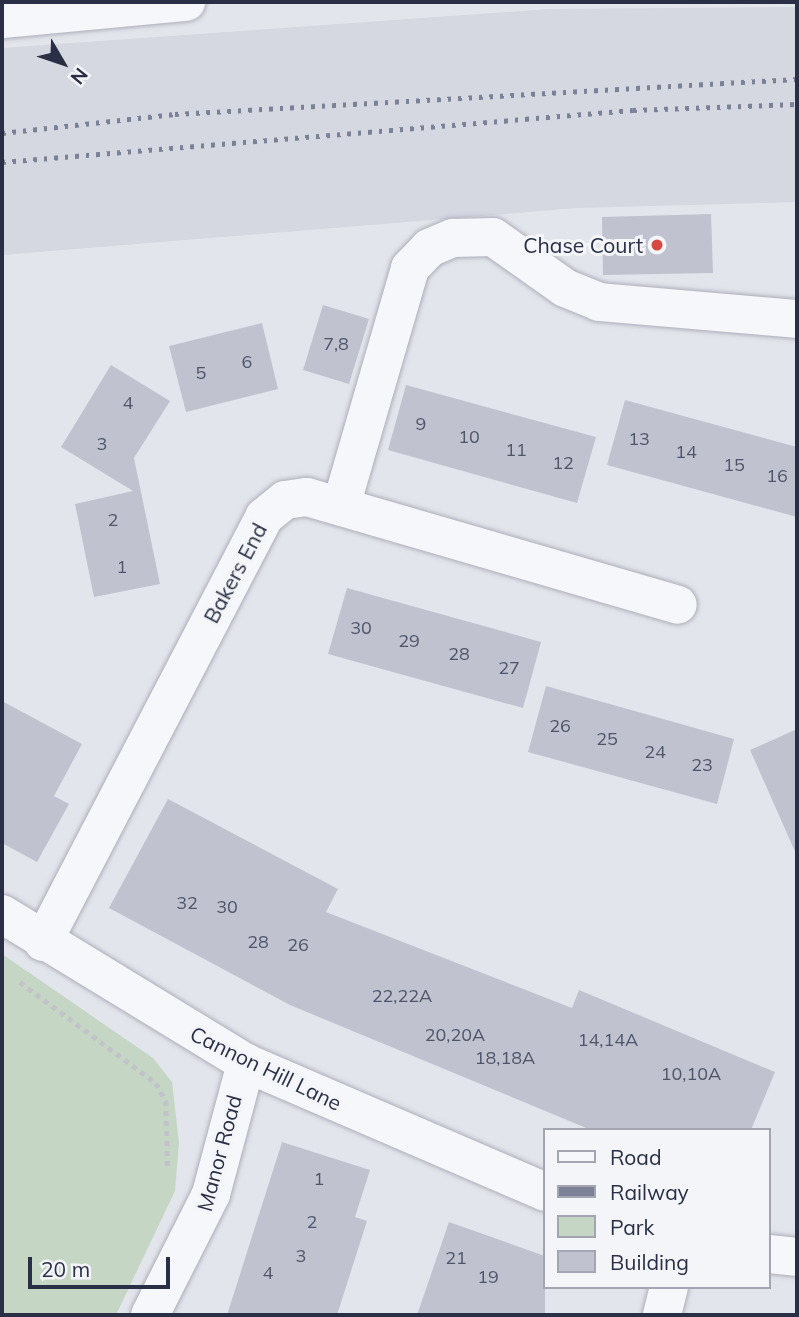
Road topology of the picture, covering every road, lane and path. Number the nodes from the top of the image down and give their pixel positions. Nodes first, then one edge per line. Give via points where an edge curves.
1 (166, 3) edge
2 (2, 19) edge
3 (797, 319) edge
4 (341, 506) junction
5 (678, 605) dead end
6 (2, 914) edge
7 (43, 942) junction
8 (13, 977) dead end
9 (246, 1063) junction
10 (167, 1177) dead end
11 (544, 1192) edge
12 (771, 1254) edge
13 (797, 1257) edge
14 (668, 1289) edge
15 (150, 1315) edge
16 (662, 1315) edge

1 - 2 street
3 - 4 street via 599,302 565,288 493,237 453,238 429,248 410,268
4 - 5 street, Bakers End
4 - 7 street, Bakers End via 307,496 285,500 264,517
6 - 7 street, Cannon Hill Lane
7 - 9 street, Cannon Hill Lane
8 - 10 path via 156,1083 168,1120
9 - 11 street, Cannon Hill Lane
9 - 15 street, Manor Road via 211,1194
12 - 13 street
14 - 16 street

